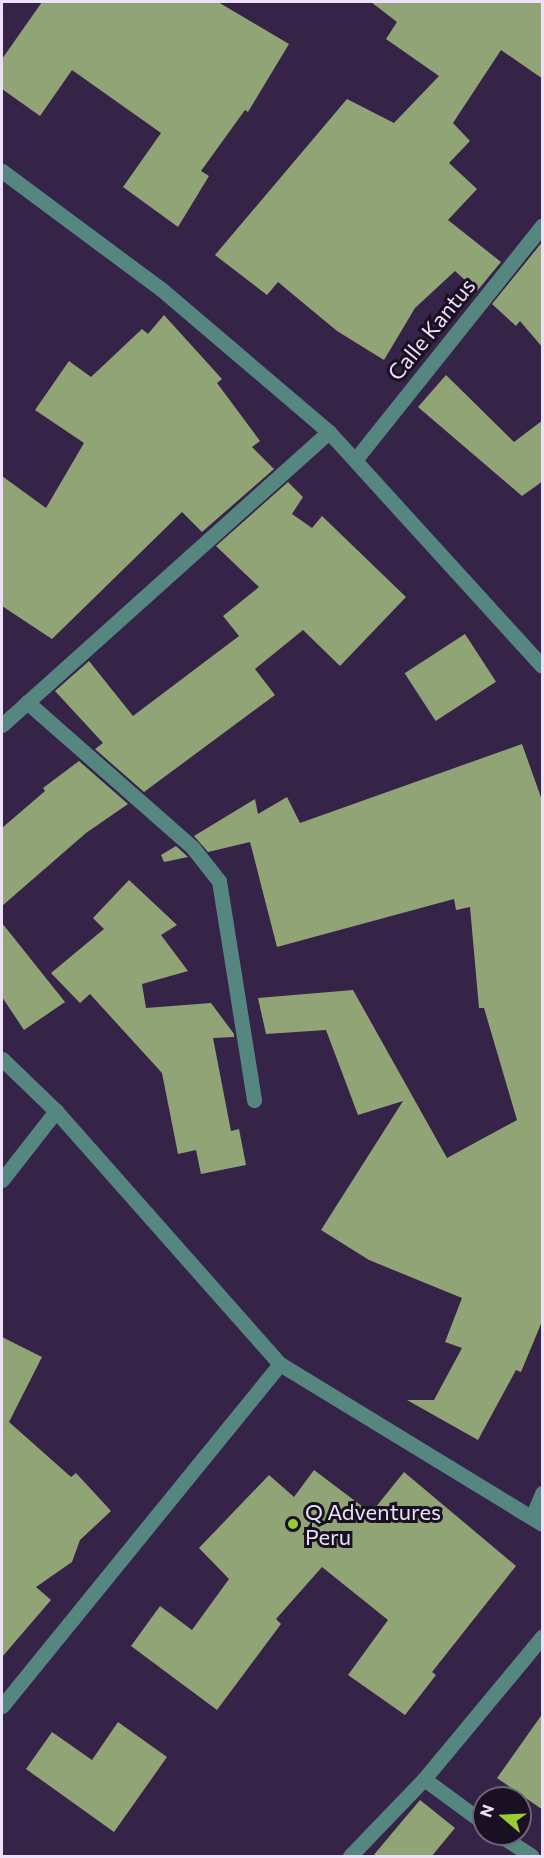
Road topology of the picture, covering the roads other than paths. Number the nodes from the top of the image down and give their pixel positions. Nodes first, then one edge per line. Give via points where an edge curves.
1 (2, 171) edge
2 (543, 226) edge
3 (329, 432) junction
4 (355, 460) junction
5 (543, 666) edge
6 (27, 702) junction
7 (2, 725) edge
8 (2, 1059) edge
9 (254, 1100) dead end
10 (57, 1111) junction
11 (2, 1180) edge
12 (280, 1364) junction
13 (543, 1493) edge
14 (537, 1521) edge
15 (543, 1637) edge
16 (2, 1706) edge
17 (424, 1779) junction
18 (472, 1814) edge
19 (516, 1846) edge
20 (350, 1857) edge
21 (532, 1857) edge

1 - 3 street via 161,290
2 - 4 street, Calle Kantus
3 - 4 street
3 - 6 street
4 - 5 street
6 - 7 street
6 - 9 street via 193,848 219,882
8 - 10 street
10 - 11 street
10 - 12 street
12 - 14 street
12 - 16 street
13 - 14 street
15 - 17 street
17 - 18 street
17 - 20 street
19 - 21 street

